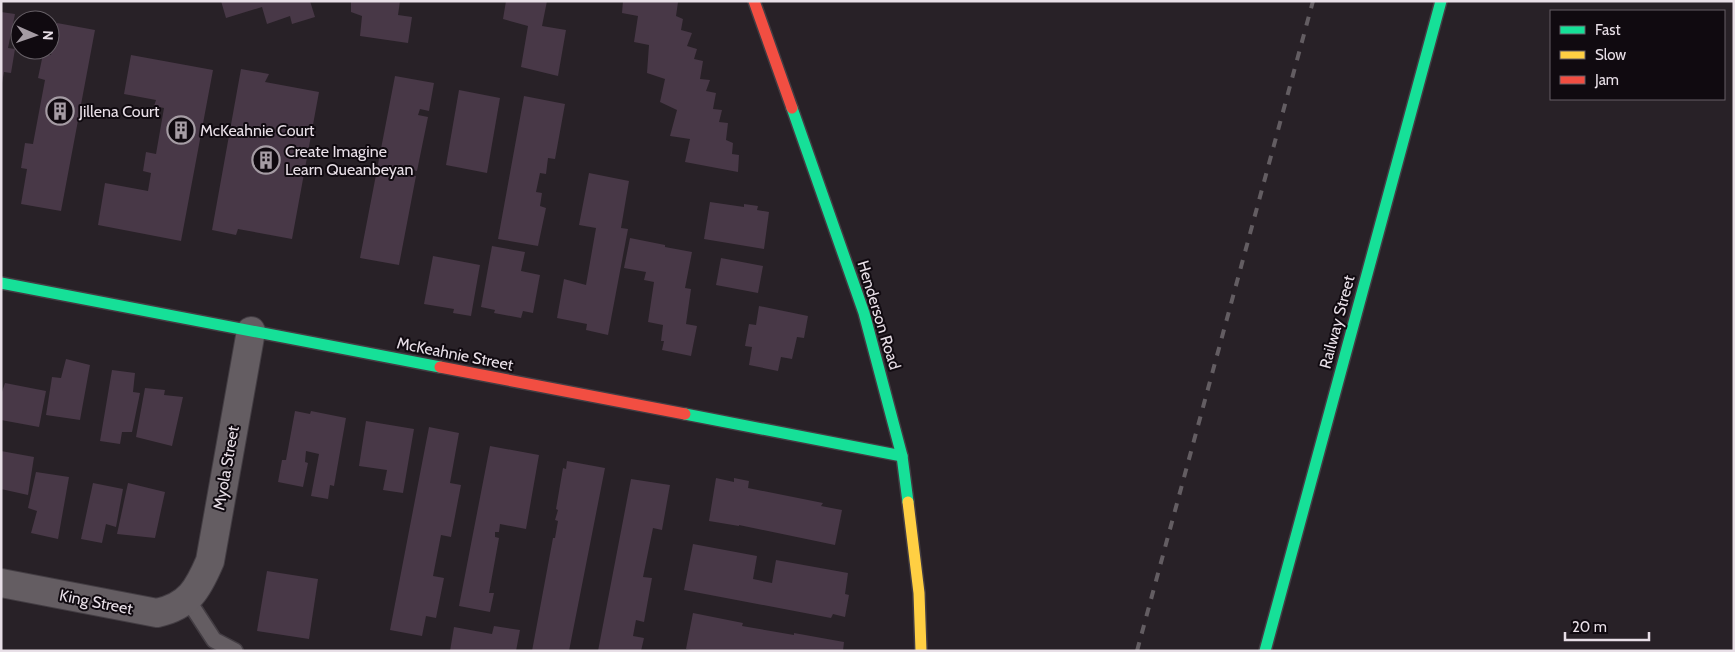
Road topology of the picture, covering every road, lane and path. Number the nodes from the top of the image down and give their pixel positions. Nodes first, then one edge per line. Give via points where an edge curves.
1 (754, 1) edge
2 (1441, 1) edge
3 (1, 283) edge
4 (251, 331) junction
5 (902, 456) junction
6 (1, 584) edge
7 (188, 600) junction
8 (235, 651) edge
9 (921, 651) edge
10 (1265, 651) edge

1 - 5 street, Henderson Road via 864,313
2 - 10 street, Railway Street
3 - 4 street, McKeahnie Street
4 - 5 street, McKeahnie Street
4 - 7 street, Myola Street via 210,561 201,583
5 - 9 street, Henderson Road via 919,593
6 - 7 street, King Street via 157,613 171,610
7 - 8 lane via 214,640

